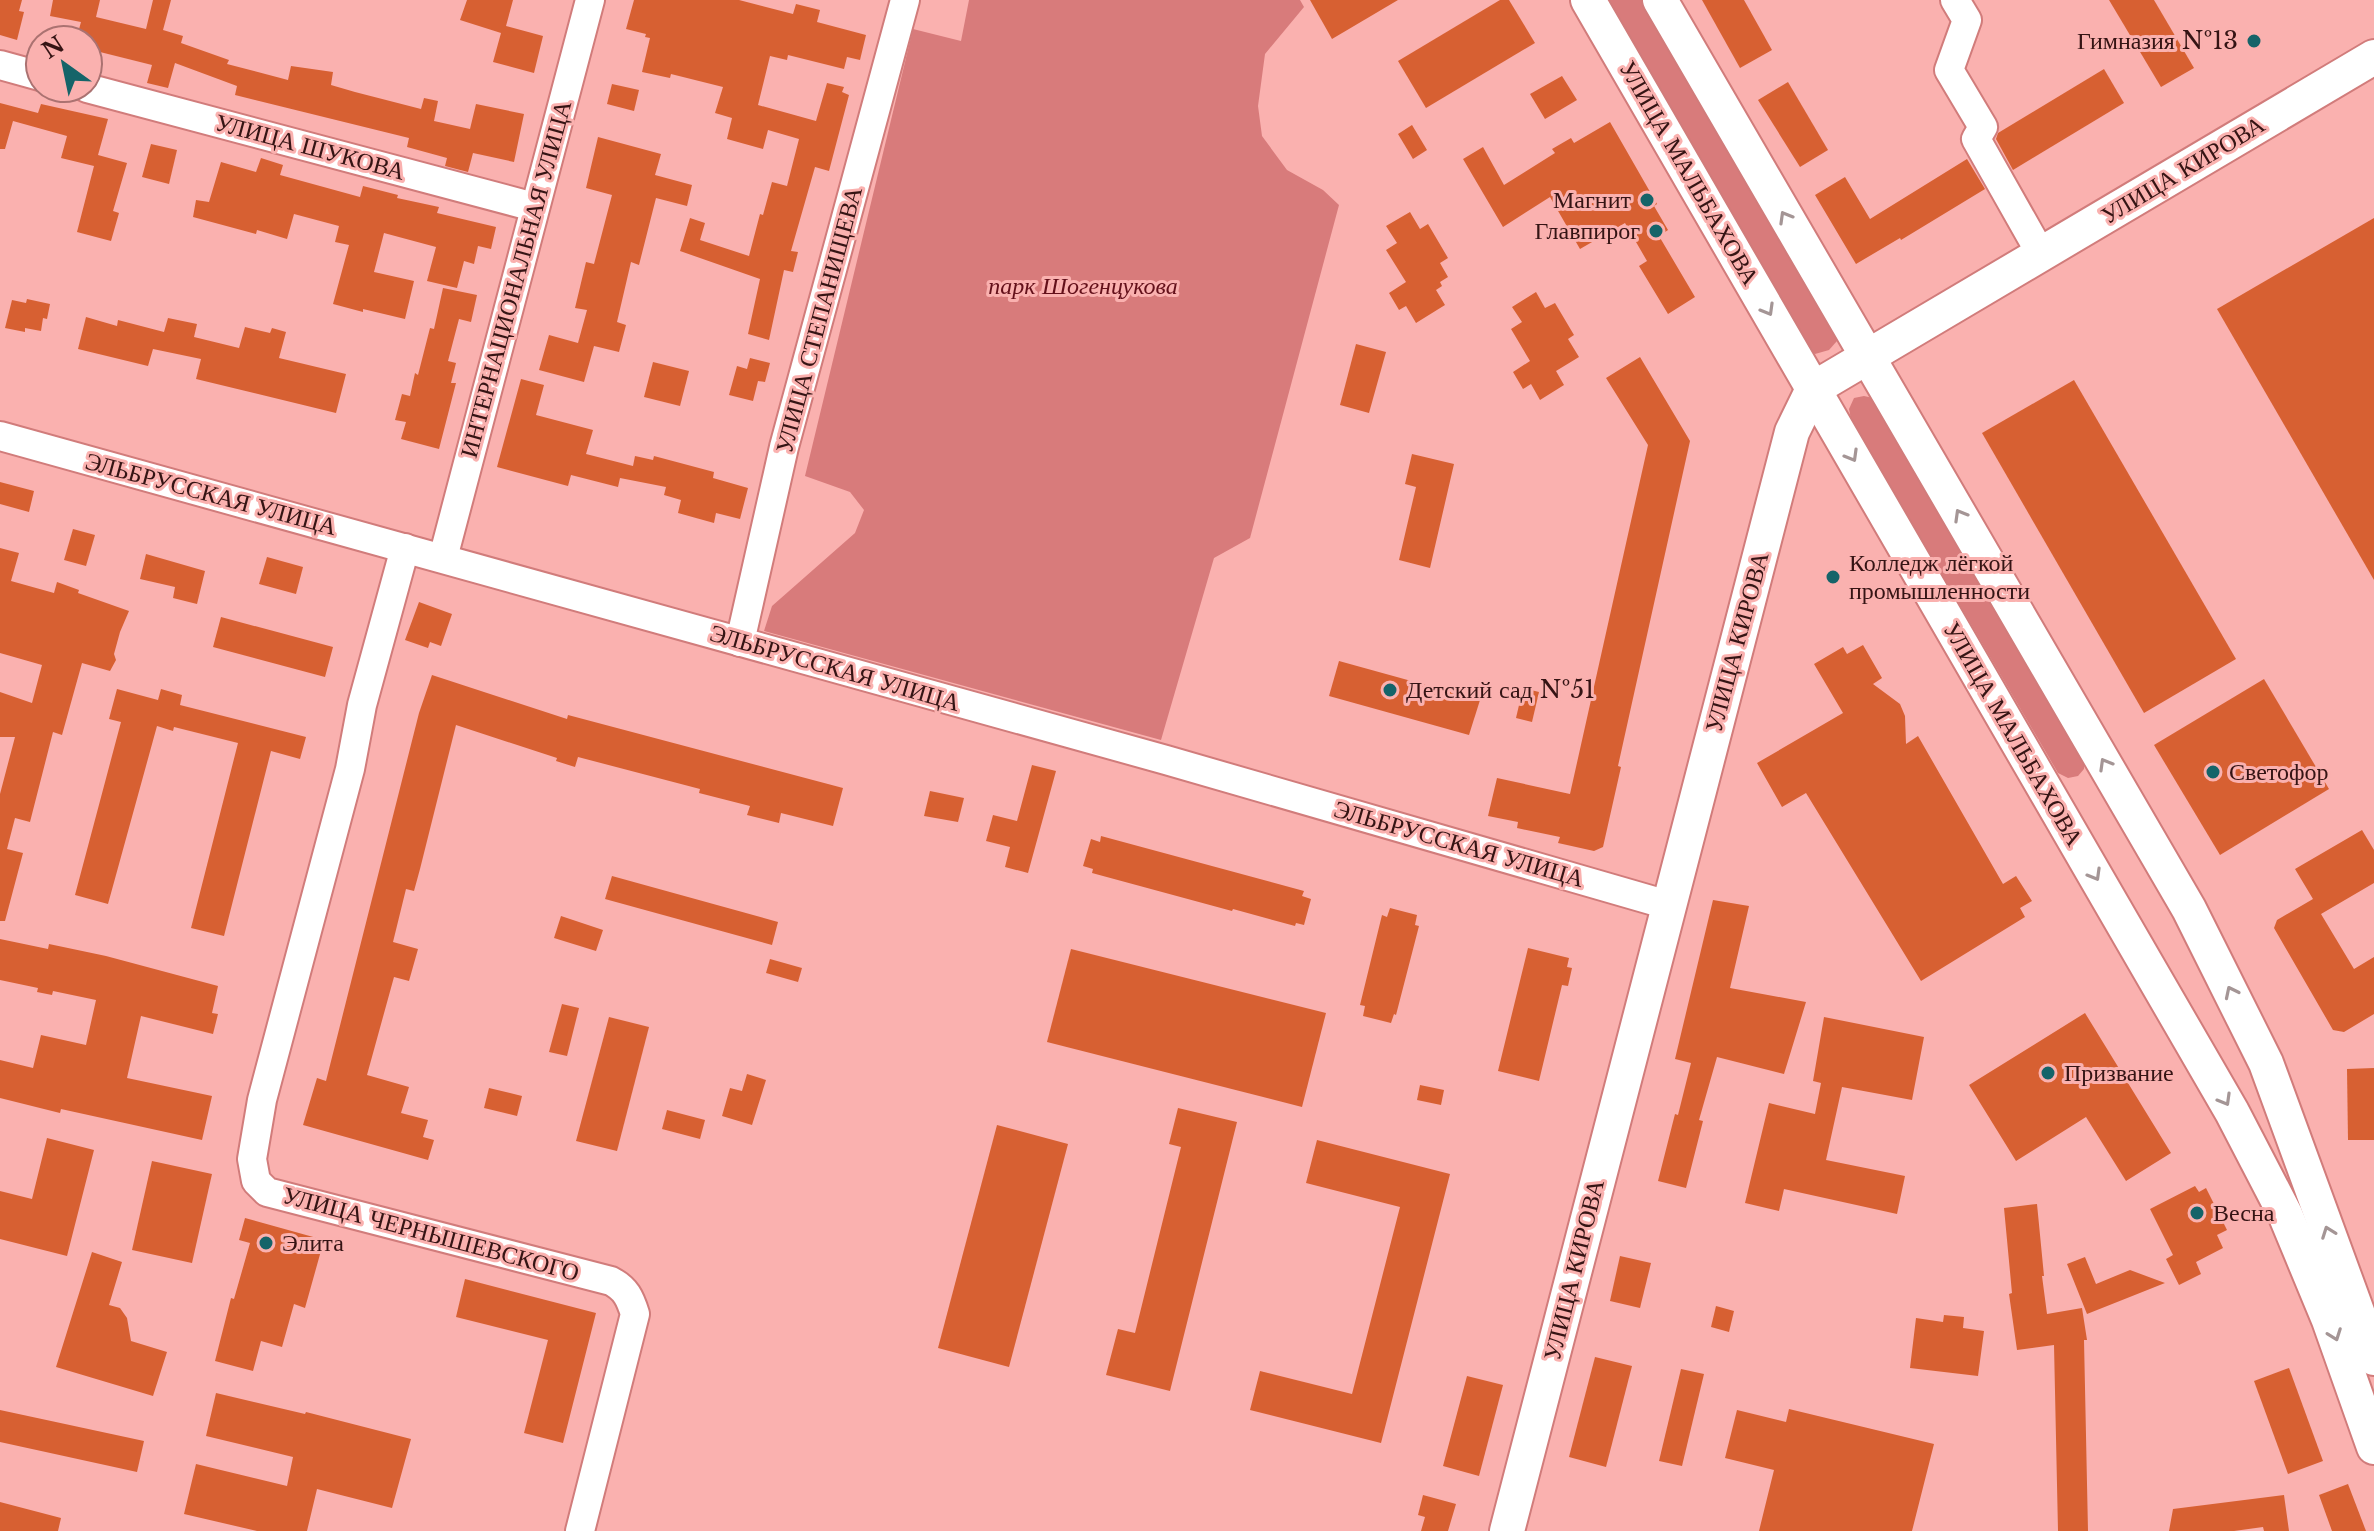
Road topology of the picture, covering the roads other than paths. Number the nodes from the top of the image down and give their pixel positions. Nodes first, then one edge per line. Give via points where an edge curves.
1 (590, 0) edge
2 (905, 0) edge
3 (1588, 0) edge
4 (1660, 0) edge
5 (1955, 0) edge
6 (2374, 57) edge
7 (0, 65) edge
8 (24, 72) edge
9 (104, 93) edge
10 (534, 207) junction
11 (2041, 254) junction
12 (1867, 357) junction
13 (1813, 389) junction
14 (0, 436) edge
15 (405, 548) junction
16 (443, 558) junction
17 (740, 642) junction
18 (1668, 905) junction
19 (2374, 1358) edge
20 (2374, 1447) edge
21 (580, 1531) edge
22 (1507, 1531) edge

1 - 10 street, ИНТЕРНАЦИОНАЛЬНАЯ УЛИЦА
2 - 17 street, УЛИЦА СТЕПАНИЩЕВА via 784,447
3 -> 13 main road, УЛИЦА МАЛЬБАХОВА
12 -> 4 main road
5 - 11 street via 1967,20 1949,70 1983,127 1976,139
6 - 11 main road, УЛИЦА КИРОВА
7 - 8 street
9 - 10 street, УЛИЦА ШУКОВА
10 - 16 street, ИНТЕРНАЦИОНАЛЬНАЯ УЛИЦА
11 - 12 main road, УЛИЦА КИРОВА
12 - 13 main road, УЛИЦА КИРОВА
19 -> 12 main road via 2266,1063 2189,909
13 - 18 main road, УЛИЦА КИРОВА via 1792,432
13 -> 20 main road, УЛИЦА МАЛЬБАХОВА via 2232,1112 2285,1214
14 - 15 street, ЭЛЬБРУССКАЯ УЛИЦА
15 - 16 street, ЭЛЬБРУССКАЯ УЛИЦА
15 - 21 street, УЛИЦА ЧЕРНЫШЕВСКОГО via 262,1100 252,1159 256,1181 267,1192 623,1287 635,1314
16 - 17 street, ЭЛЬБРУССКАЯ УЛИЦА
17 - 18 street, ЭЛЬБРУССКАЯ УЛИЦА
18 - 22 main road, УЛИЦА КИРОВА

